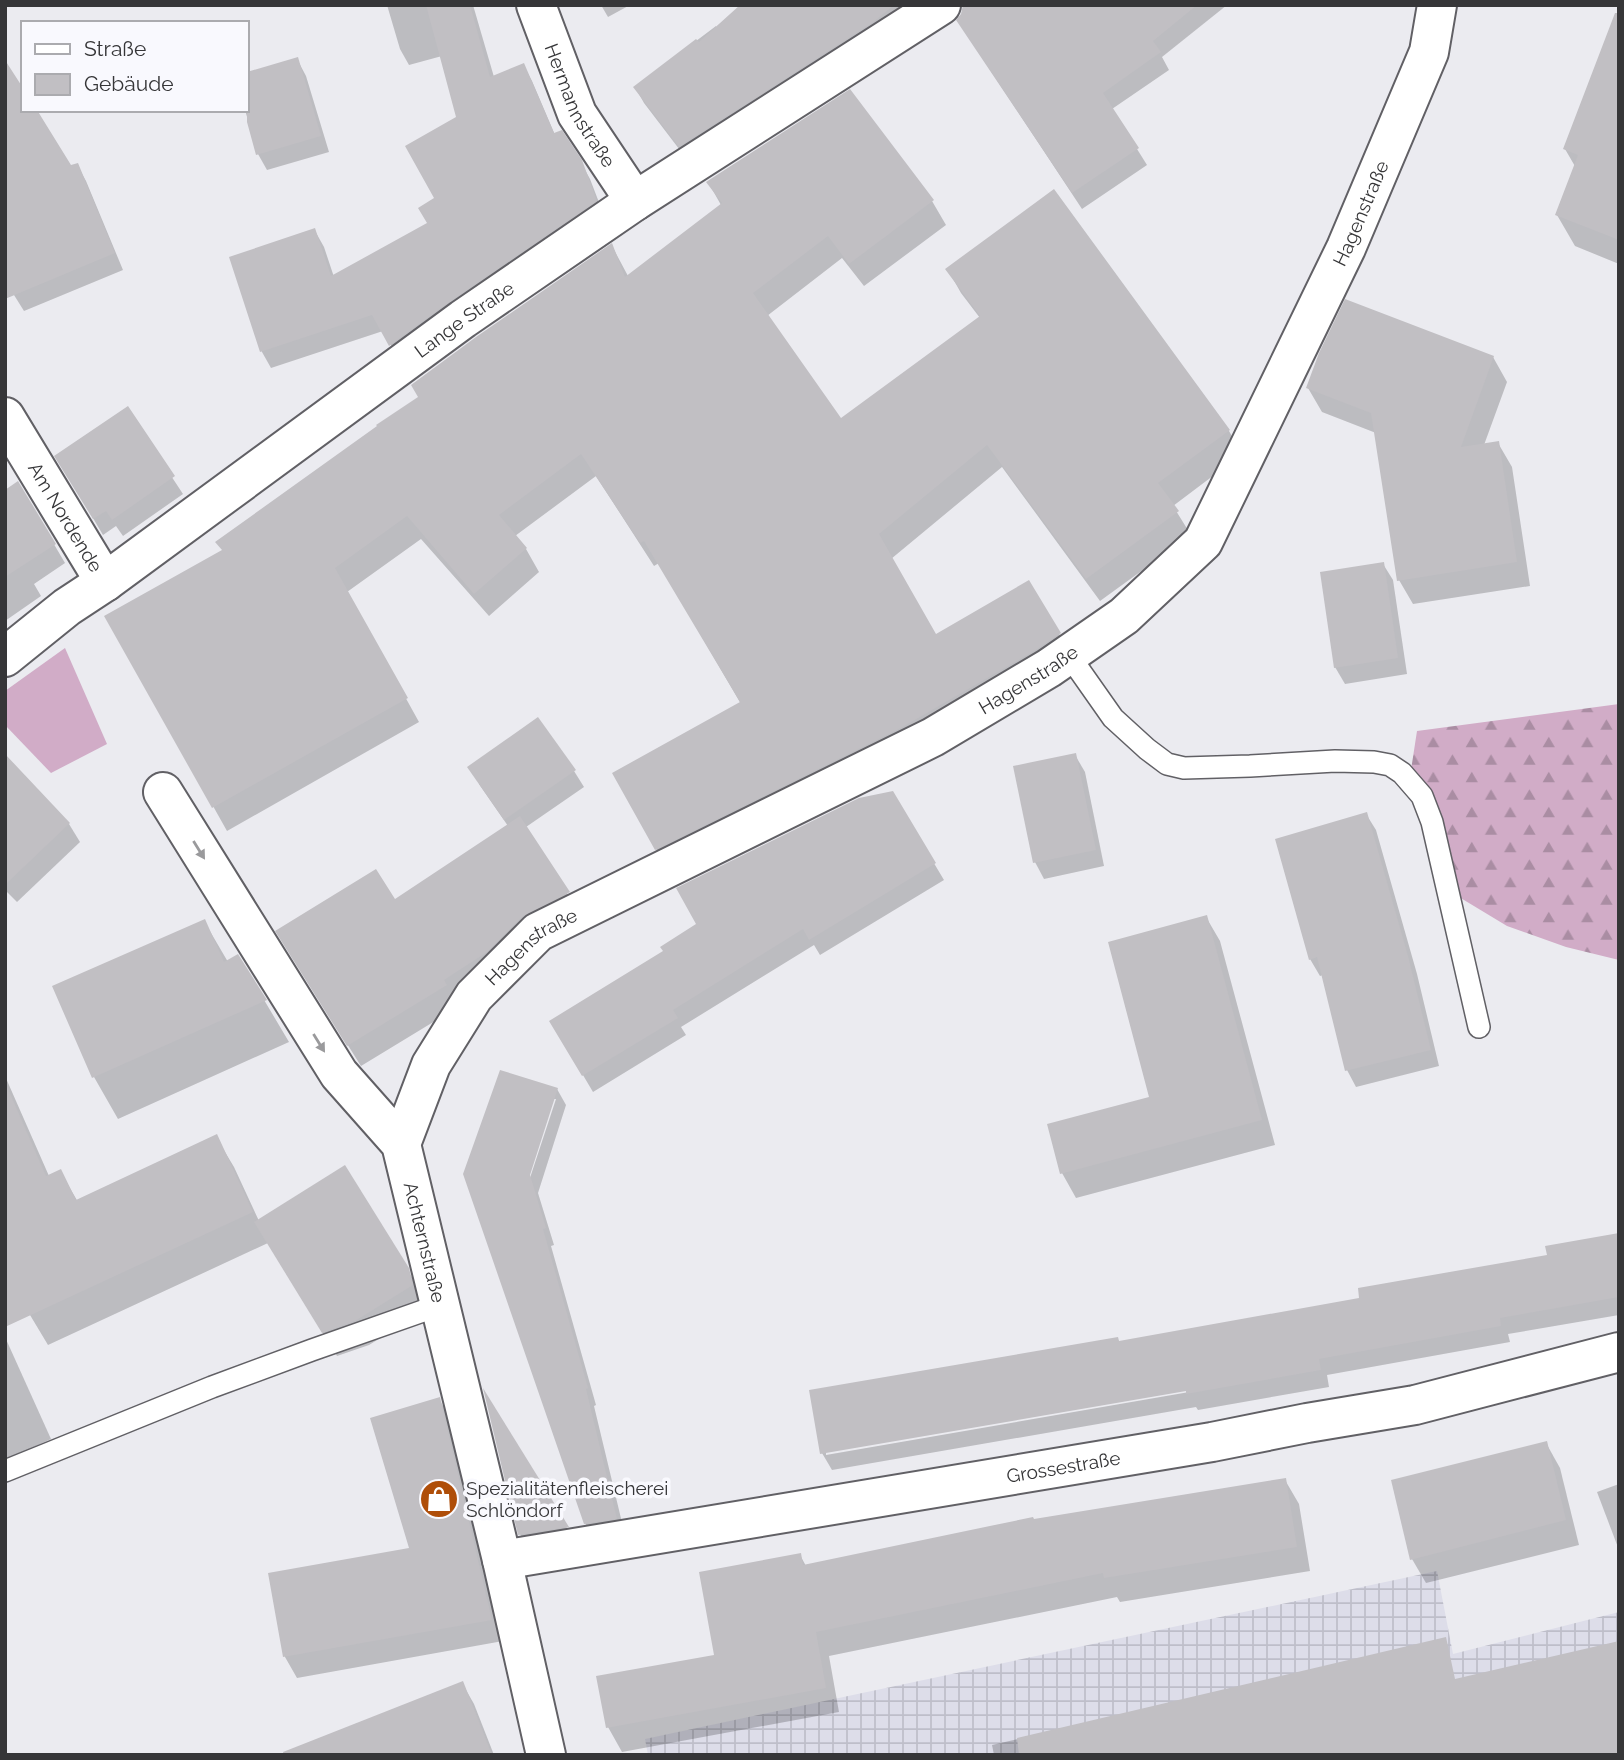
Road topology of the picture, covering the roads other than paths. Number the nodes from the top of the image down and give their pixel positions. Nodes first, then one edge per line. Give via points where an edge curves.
1 (536, 5) edge
2 (941, 5) edge
3 (1437, 5) edge
4 (635, 201) junction
5 (5, 417) edge
6 (105, 582) junction
7 (1068, 654) junction
8 (5, 657) edge
9 (163, 792) dead end
10 (1479, 1027) dead end
11 (401, 1144) junction
12 (440, 1305) junction
13 (1619, 1352) edge
14 (5, 1471) edge
15 (502, 1560) junction
16 (546, 1755) edge

1 - 4 street, Hermannstraße via 577,114
2 - 4 street, Lange Straße
3 - 7 street, Hagenstraße via 1429,51 1346,248 1202,541 1124,616
4 - 6 street, Lange Straße via 463,319
5 - 6 street, Am Nordende
6 - 8 street, Lange Straße
7 - 10 lane via 1113,718 1167,764 1184,768 1374,762 1402,773 1422,796 1432,822
7 - 11 street, Hagenstraße via 933,737 538,932 474,996 431,1065
9 -> 11 street, Achternstraße via 339,1074
11 - 12 street, Achternstraße
12 - 14 lane via 225,1382
12 - 15 street, Achternstraße
13 - 15 street, Grossestraße via 1415,1405 1212,1443
15 - 16 street, Achternstraße

